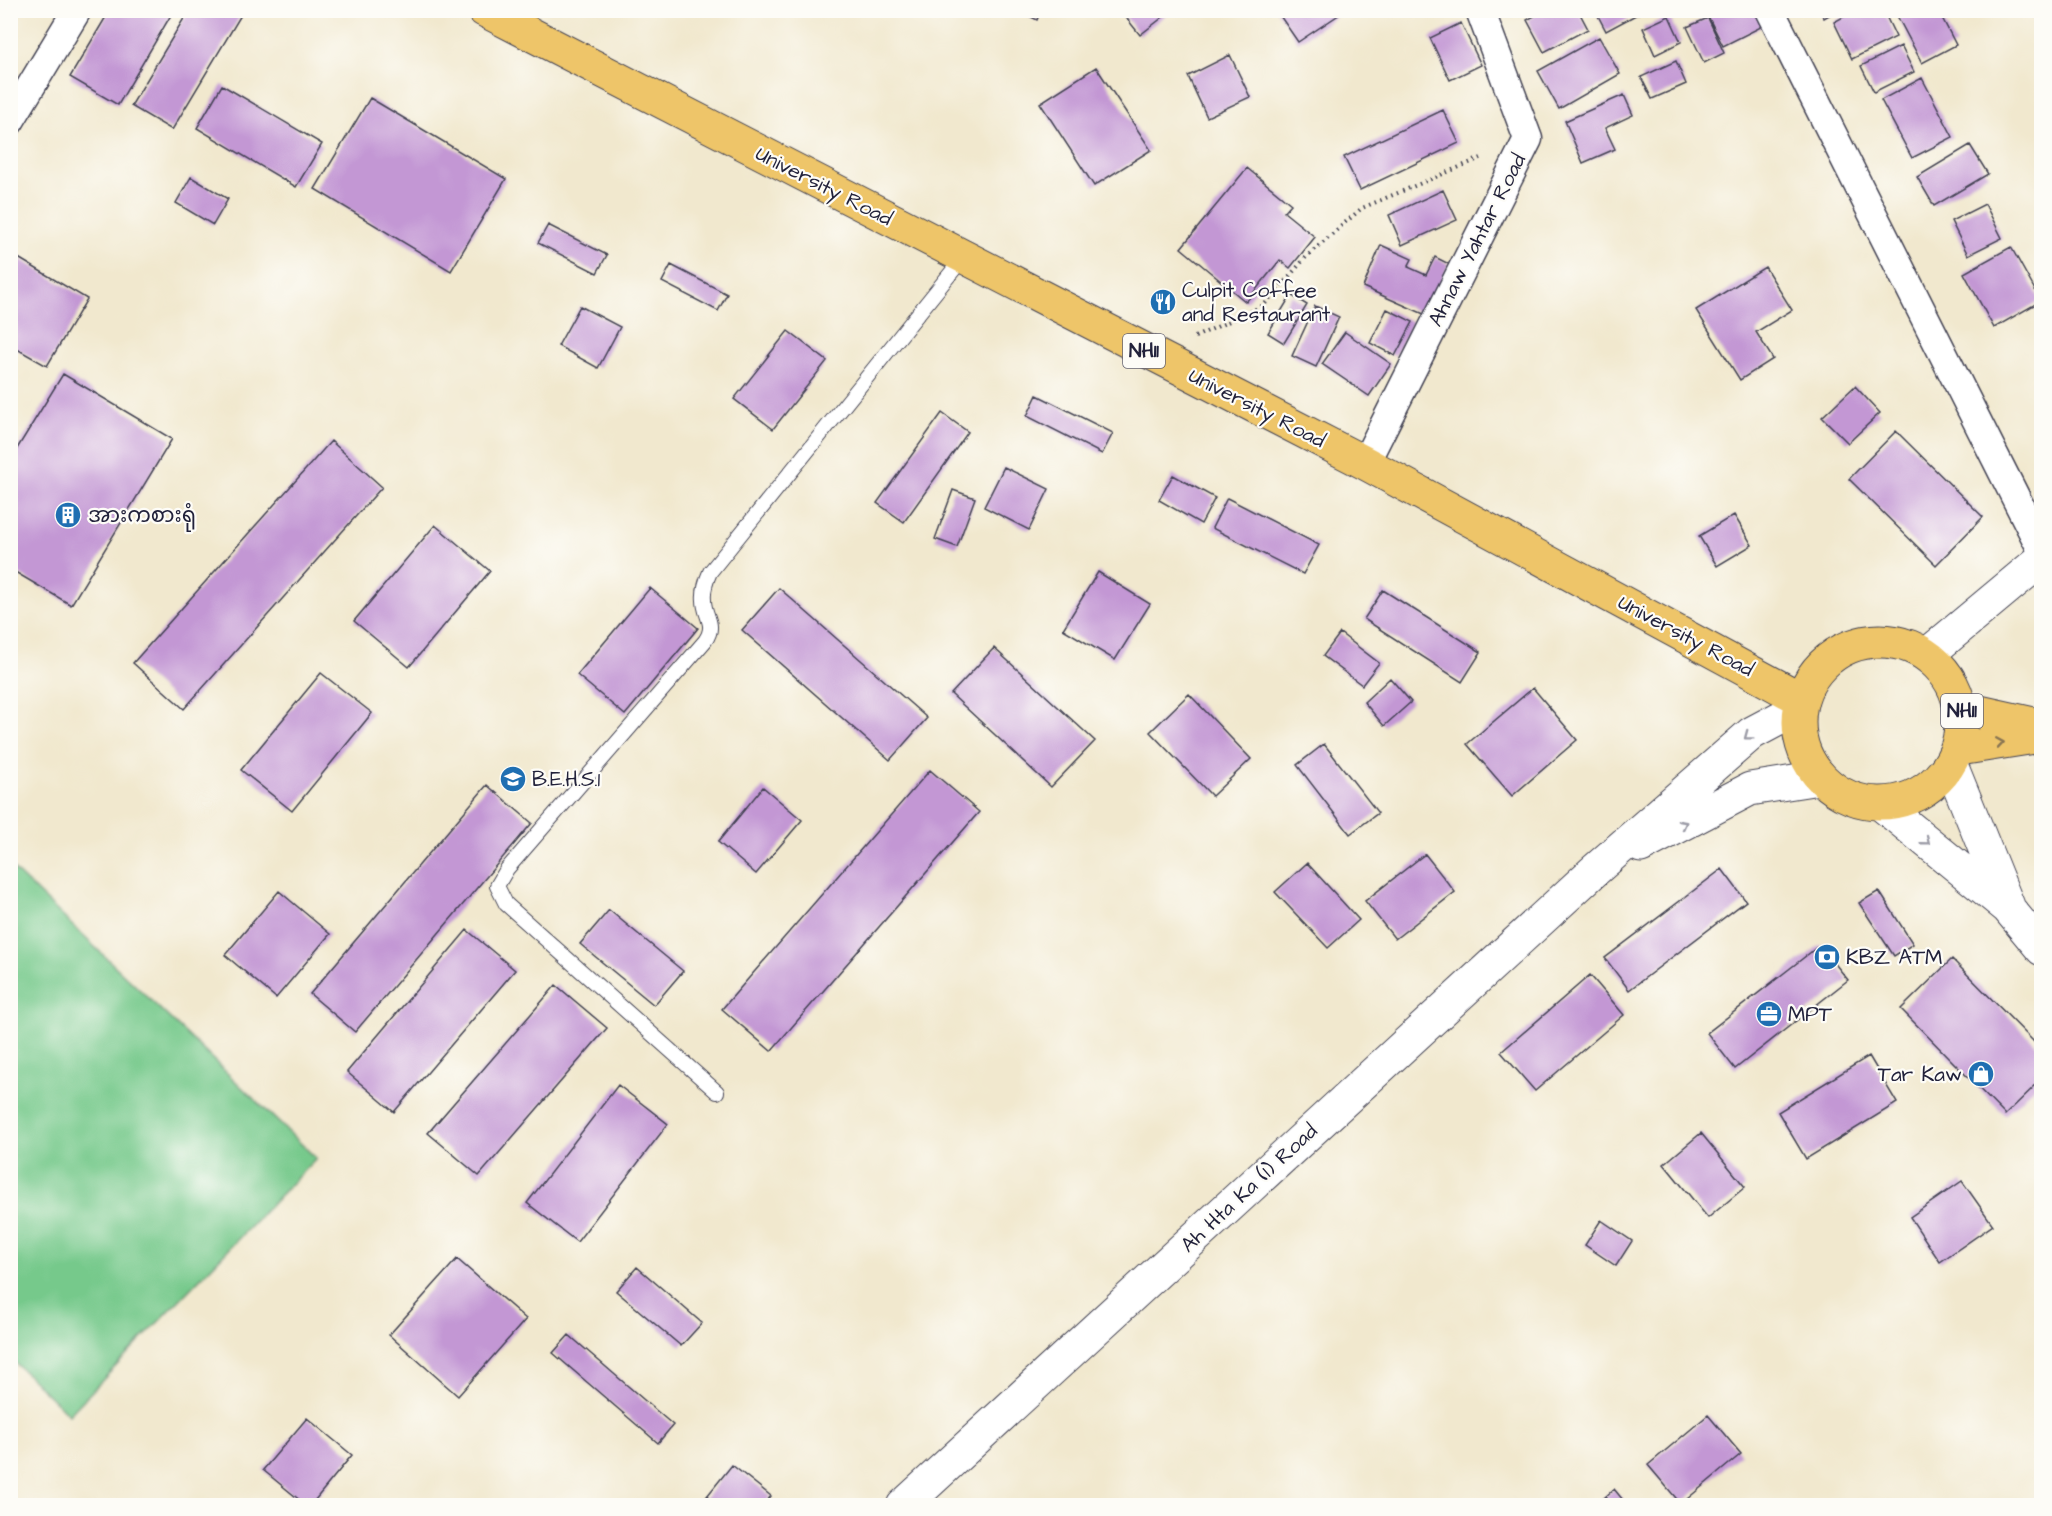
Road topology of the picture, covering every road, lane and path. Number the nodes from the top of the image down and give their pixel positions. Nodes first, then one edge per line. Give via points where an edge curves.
1 (77, 10) edge
2 (484, 10) edge
3 (1480, 10) edge
4 (1770, 10) edge
5 (10, 121) edge
6 (1528, 139) junction
7 (963, 258) junction
8 (1153, 356) junction
9 (1365, 463) junction
10 (2042, 550) edge
11 (2042, 559) edge
12 (1928, 654) junction
13 (1800, 704) junction
14 (1962, 708) junction
15 (2042, 726) edge
16 (2042, 736) edge
17 (1955, 757) junction
18 (1820, 778) junction
19 (1881, 804) junction
20 (1594, 871) junction
21 (2008, 908) junction
22 (2042, 949) edge
23 (717, 1092) dead end
24 (903, 1506) edge

1 - 5 street
2 - 7 highway, University Road / NH11
3 - 6 street, Ahnaw Yahtar Road
4 - 10 street
6 - 8 path via 1362,208 1308,255 1264,305
6 - 9 street, Ahnaw Yahtar Road
7 - 8 highway, University Road / NH11
7 - 23 lane via 710,572 704,587 710,622 705,641 515,860 497,886 506,904
8 - 9 highway, University Road / NH11
9 - 13 highway, University Road / NH11
11 - 12 street
12 - 13 highway, NH11 via 1900,642 1869,641 1839,651 1816,671
12 - 14 highway, NH11 via 1951,678
13 - 18 highway via 1799,733 1806,757
13 -> 20 street via 1752,733
14 - 15 highway, NH11
14 - 17 highway, NH11
17 -> 16 highway, NH11
17 - 19 highway via 1921,794
17 - 21 street
18 - 19 highway via 1847,798
20 -> 18 street via 1750,789
19 -> 21 street
20 - 24 street, Ah Hta Ka (1) Road
21 - 22 street

